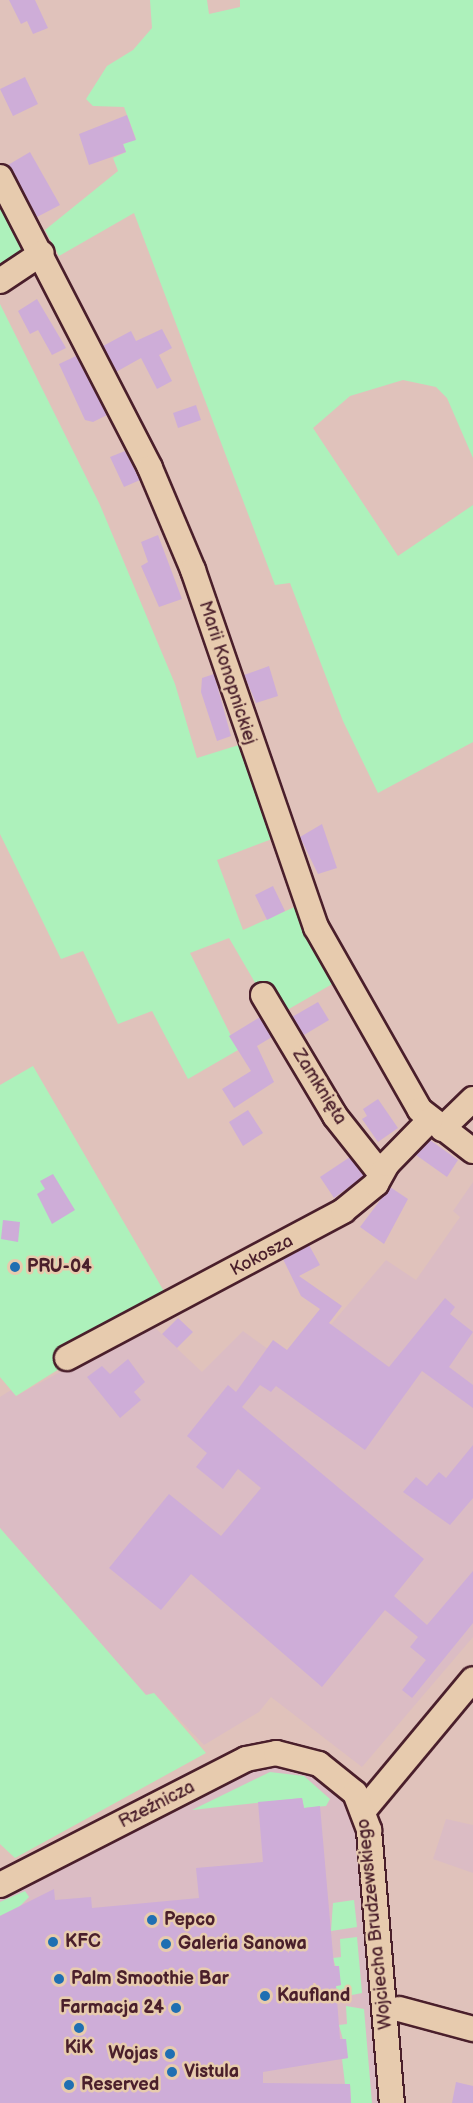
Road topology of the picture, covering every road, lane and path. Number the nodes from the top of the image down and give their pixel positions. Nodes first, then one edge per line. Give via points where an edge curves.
1 (0, 177) edge
2 (42, 253) junction
3 (0, 281) edge
4 (263, 995) dead end
5 (473, 1099) edge
6 (436, 1125) junction
7 (473, 1151) edge
8 (381, 1174) junction
9 (67, 1358) dead end
10 (473, 1679) edge
11 (320, 1764) joint
12 (364, 1810) junction
13 (0, 1885) edge
14 (399, 2009) dead end
15 (473, 2029) edge
16 (392, 2103) edge

1 - 2 street, Marii Konopnickiej
2 - 3 street
2 - 6 street, Marii Konopnickiej via 150,468 193,570 316,927
4 - 8 street, Zamknięta via 335,1116
5 - 6 street, Kokosza
6 - 7 street, Marii Konopnickiej
6 - 8 street, Kokosza
8 - 9 street, Kokosza via 343,1211
10 - 12 street
11 - 12 street, Wojciecha Brudzewskiego via 355,1793
11 - 13 street, Rzeźnicza via 276,1752 246,1759
12 - 16 street, Wojciecha Brudzewskiego
14 - 15 street

